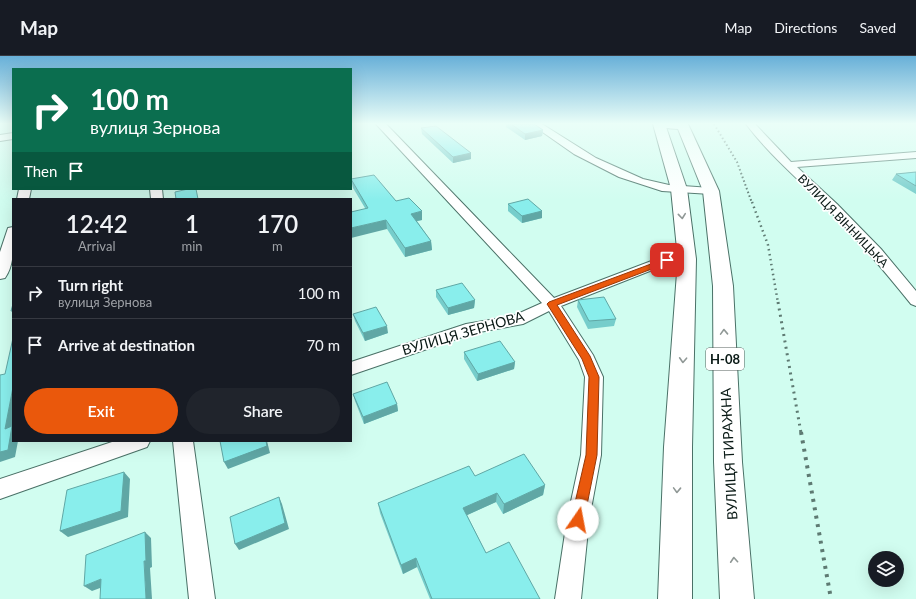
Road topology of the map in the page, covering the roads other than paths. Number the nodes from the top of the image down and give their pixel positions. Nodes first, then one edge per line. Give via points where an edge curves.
1 (404, 149) edge
2 (573, 149) edge
3 (667, 149) edge
4 (693, 149) edge
5 (773, 149) edge
6 (916, 155) edge
7 (788, 165) junction
8 (679, 189) junction
9 (711, 192) junction
10 (12, 234) edge
11 (687, 259) junction
12 (0, 275) edge
13 (916, 301) edge
14 (552, 304) junction
15 (352, 369) edge
16 (137, 442) edge
17 (183, 442) edge
18 (0, 489) edge
19 (202, 599) edge
20 (568, 599) edge
21 (675, 599) edge
22 (737, 599) edge

1 - 14 street
2 - 8 street via 608,168 647,183
3 - 8 main road
4 - 9 main road, ВУЛИЦЯ ТИРАЖНА / Н-08
5 - 7 street, ВУЛИЦЯ ВІННИЦЬКА
6 - 7 street
7 - 13 street, ВУЛИЦЯ ВІННИЦЬКА via 876,252
8 - 9 street
8 -> 11 main road
22 -> 9 main road, ВУЛИЦЯ ТИРАЖНА / Н-08 via 728,462 723,286
10 - 12 street
11 - 14 street, ВУЛИЦЯ ЗЕРНОВА via 667,260 655,264
11 -> 21 main road via 678,447
14 - 15 street, ВУЛИЦЯ ЗЕРНОВА via 517,320 472,328
14 - 20 street via 587,359 594,377 591,455 578,520
16 - 18 street
17 - 19 street

